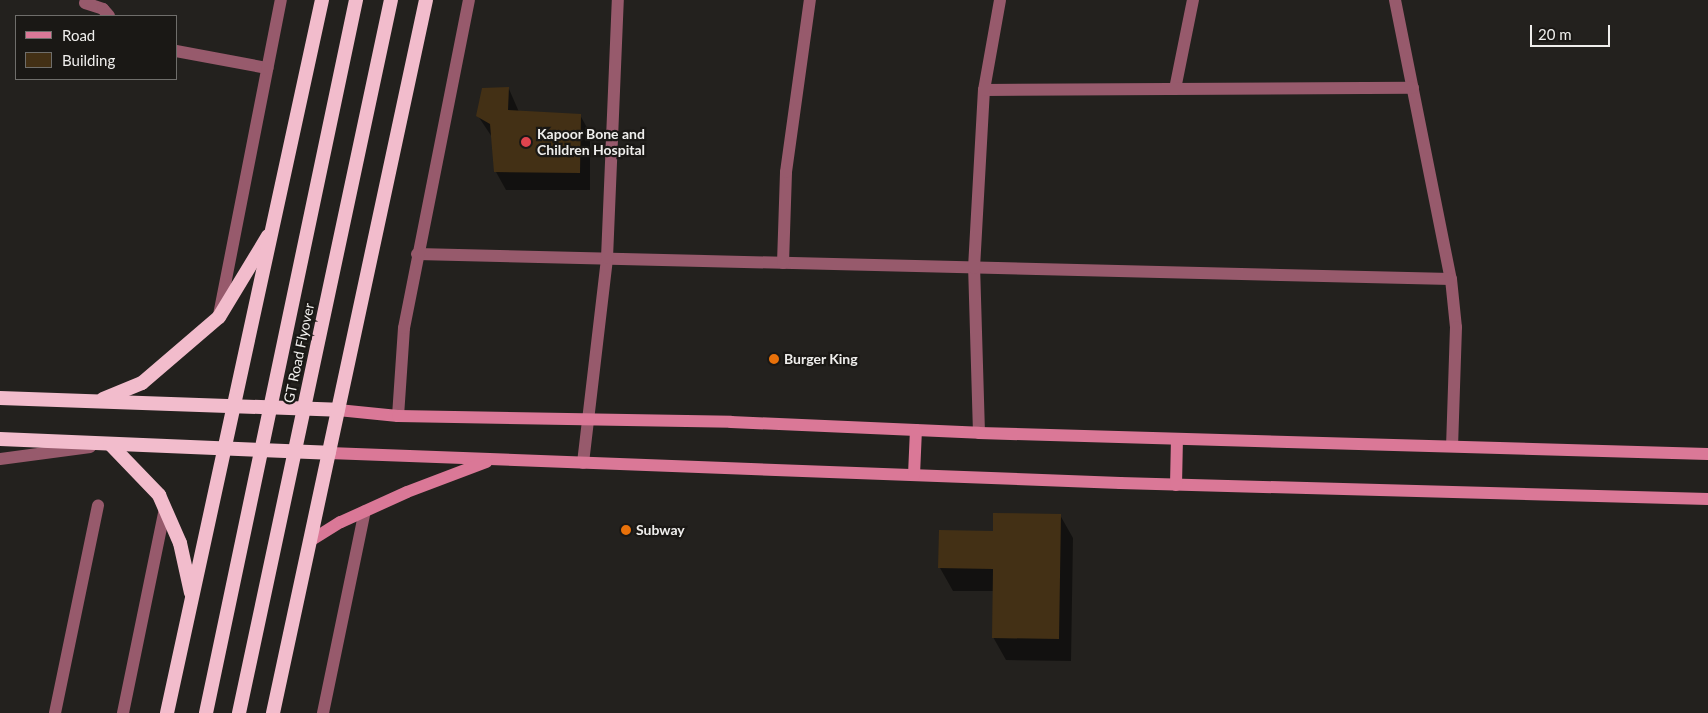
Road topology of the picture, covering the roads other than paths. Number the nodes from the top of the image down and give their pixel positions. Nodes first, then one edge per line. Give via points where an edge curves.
1 (281, 0) edge
2 (322, 0) edge
3 (356, 0) edge
4 (391, 0) edge
5 (426, 0) edge
6 (470, 0) edge
7 (618, 0) edge
8 (810, 0) edge
9 (1000, 0) edge
10 (1193, 0) edge
11 (1395, 0) edge
12 (85, 2) dead end
13 (109, 15) edge
14 (178, 51) edge
15 (267, 68) junction
16 (1414, 88) junction
17 (1175, 89) junction
18 (984, 90) junction
19 (275, 224) junction
20 (417, 254) junction
21 (606, 258) junction
22 (782, 262) junction
23 (974, 268) junction
24 (1451, 279) junction
25 (219, 317) junction
26 (0, 398) edge
27 (98, 401) junction
28 (234, 406) junction
29 (338, 410) junction
30 (398, 416) junction
31 (588, 418) junction
32 (916, 430) junction
33 (979, 433) junction
34 (1177, 438) junction
35 (0, 439) edge
36 (110, 444) junction
37 (1452, 446) junction
38 (225, 448) junction
39 (329, 453) junction
40 (1708, 454) edge
41 (0, 459) edge
42 (493, 459) junction
43 (583, 463) junction
44 (914, 475) junction
45 (1176, 484) junction
46 (1708, 499) edge
47 (98, 505) dead end
48 (165, 508) junction
49 (365, 511) junction
50 (310, 541) junction
51 (192, 599) junction
52 (55, 713) edge
53 (123, 713) edge
54 (166, 713) edge
55 (206, 713) edge
56 (239, 713) edge
57 (273, 713) edge
58 (323, 713) edge

1 - 15 street
2 - 19 highway
3 - 55 highway, GT Road Flyover, bridge
4 - 56 highway, GT Road Flyover, bridge
5 - 29 highway
6 - 20 street
7 - 21 street
8 - 22 street via 790,138
9 - 18 street
10 - 17 street
11 - 16 street
12 - 13 street
14 - 15 street
15 - 25 street
16 - 17 street
16 - 24 street
17 - 18 street
18 - 23 street
19 - 25 highway
19 - 28 highway
20 - 21 street
20 - 30 street via 404,328
21 - 22 street
21 - 31 street
22 - 23 street
23 - 24 street
23 - 33 street
24 - 37 street via 1456,327
25 - 27 highway via 142,383
26 - 27 highway
27 - 28 highway
28 - 29 highway
28 - 38 highway
29 - 30 main road
29 - 39 highway
30 - 31 main road
31 - 32 main road
31 - 43 street
32 - 33 main road
32 - 44 main road
33 - 34 main road
34 - 37 main road
34 - 45 main road
35 - 36 highway
36 - 38 highway
36 - 41 street
36 - 48 highway via 159,495
37 - 40 main road
38 - 39 highway
38 - 51 highway
39 - 42 main road
39 - 50 highway
42 - 43 main road
42 - 49 main road
43 - 44 main road
44 - 45 main road
45 - 46 main road
47 - 52 street
48 - 51 highway via 180,543
48 - 53 street
49 - 50 main road
49 - 58 street
50 - 57 highway
51 - 54 highway

